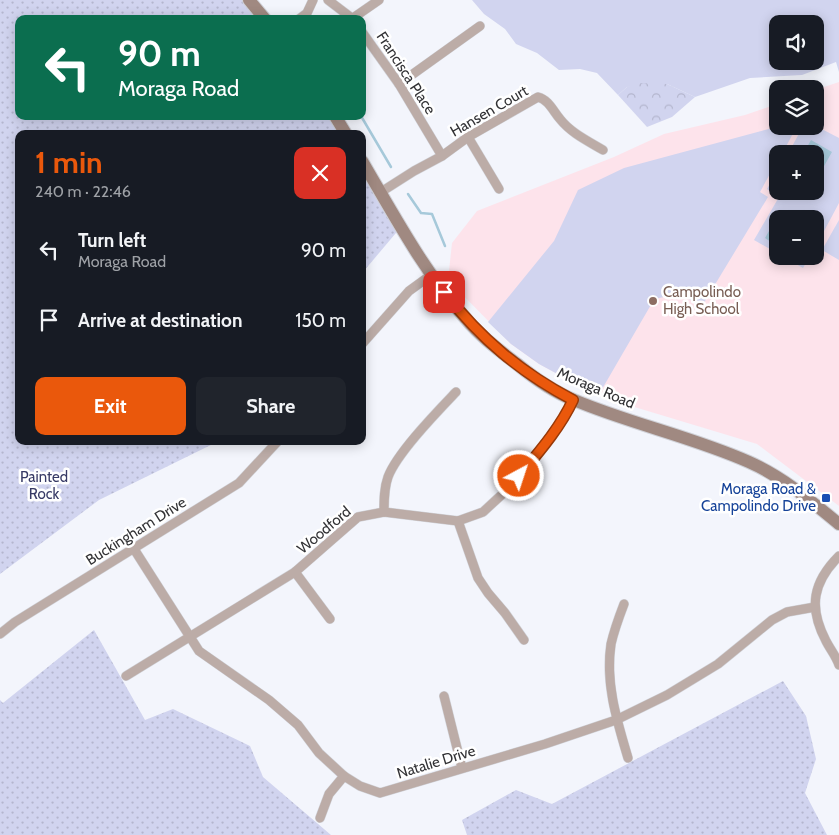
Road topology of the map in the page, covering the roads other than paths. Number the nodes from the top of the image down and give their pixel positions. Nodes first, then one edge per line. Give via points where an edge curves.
1 (249, 0) edge
2 (261, 0) edge
3 (313, 0) edge
4 (328, 0) edge
5 (379, 0) edge
6 (262, 15) edge
7 (271, 15) edge
8 (304, 15) edge
9 (349, 15) edge
10 (357, 15) edge
11 (480, 26) dead end
12 (366, 38) edge
13 (399, 84) junction
14 (468, 137) junction
15 (603, 150) dead end
16 (442, 156) junction
17 (366, 168) edge
18 (499, 189) dead end
19 (381, 192) junction
20 (431, 275) junction
21 (366, 339) edge
22 (456, 392) dead end
23 (573, 400) junction
24 (274, 445) edge
25 (384, 512) junction
26 (458, 521) junction
27 (839, 524) edge
28 (134, 549) junction
29 (839, 556) edge
30 (295, 572) junction
31 (624, 604) dead end
32 (815, 607) junction
33 (330, 619) dead end
34 (0, 634) edge
35 (190, 637) junction
36 (524, 640) dead end
37 (839, 665) edge
38 (126, 676) dead end
39 (444, 696) dead end
40 (616, 720) junction
41 (628, 758) dead end
42 (462, 768) junction
43 (344, 776) junction
44 (320, 818) dead end

1 - 6 main road
2 - 7 main road
3 - 8 street
4 - 9 street
5 - 10 street
11 - 13 street
12 - 13 street, Francisca Place
13 - 16 street, Francisca Place
14 - 15 street, Hansen Court via 538,97 548,102 570,130
14 - 16 street, Hansen Court
14 - 18 street
16 - 19 street, Hansen Court
17 - 19 main road, Moraga Road
19 - 20 main road, Moraga Road
20 - 21 street via 408,291
20 - 23 main road, Moraga Road via 466,320 488,342 545,385
22 - 25 street via 392,469
23 - 26 street, Woodford via 558,426 509,488 483,512
23 - 27 main road, Moraga Road via 750,462 807,498
24 - 28 street, Buckingham Drive via 239,483
25 - 26 street, Woodford
25 - 30 street, Woodford via 358,516
26 - 36 street via 478,578
28 - 34 street, Buckingham Drive
28 - 35 street, Natalie Drive
29 - 32 street via 819,581
30 - 33 street
30 - 35 street, Woodford
31 - 40 street via 611,644 609,678
32 - 37 street via 825,640
32 - 40 street, Natalie Drive via 787,612 772,620 718,664 667,695
35 - 38 street, Woodford
35 - 43 street, Natalie Drive via 199,651 269,700 298,725
39 - 42 street
40 - 41 street
40 - 42 street, Natalie Drive
42 - 43 street, Natalie Drive via 380,793
43 - 44 street via 329,794

